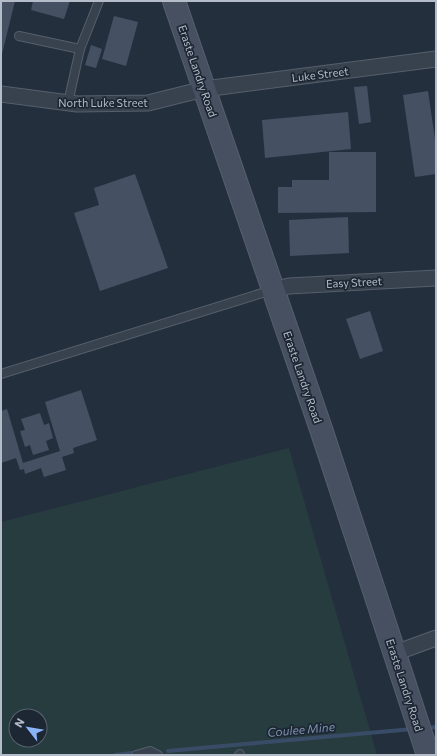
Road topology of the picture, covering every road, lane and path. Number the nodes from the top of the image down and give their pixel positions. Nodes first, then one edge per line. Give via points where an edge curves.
1 (99, 1) edge
2 (174, 1) edge
3 (19, 36) dead end
4 (80, 48) junction
5 (436, 59) edge
6 (204, 89) junction
7 (1, 94) edge
8 (68, 103) junction
9 (436, 278) edge
10 (273, 290) junction
11 (1, 374) edge
12 (436, 638) edge
13 (395, 653) junction
14 (136, 755) edge
15 (158, 755) edge
16 (428, 755) edge

1 - 4 lane
2 - 6 street, Eraste Landry Road
3 - 4 lane
4 - 8 lane
5 - 6 street, Luke Street
6 - 8 street, North Luke Street via 148,103
6 - 10 street, Eraste Landry Road
7 - 8 street, North Luke Street
9 - 10 street, Easy Street via 289,286
10 - 11 lane
10 - 13 street, Eraste Landry Road
12 - 13 street
13 - 16 street, Eraste Landry Road
14 - 15 lane via 150,751

